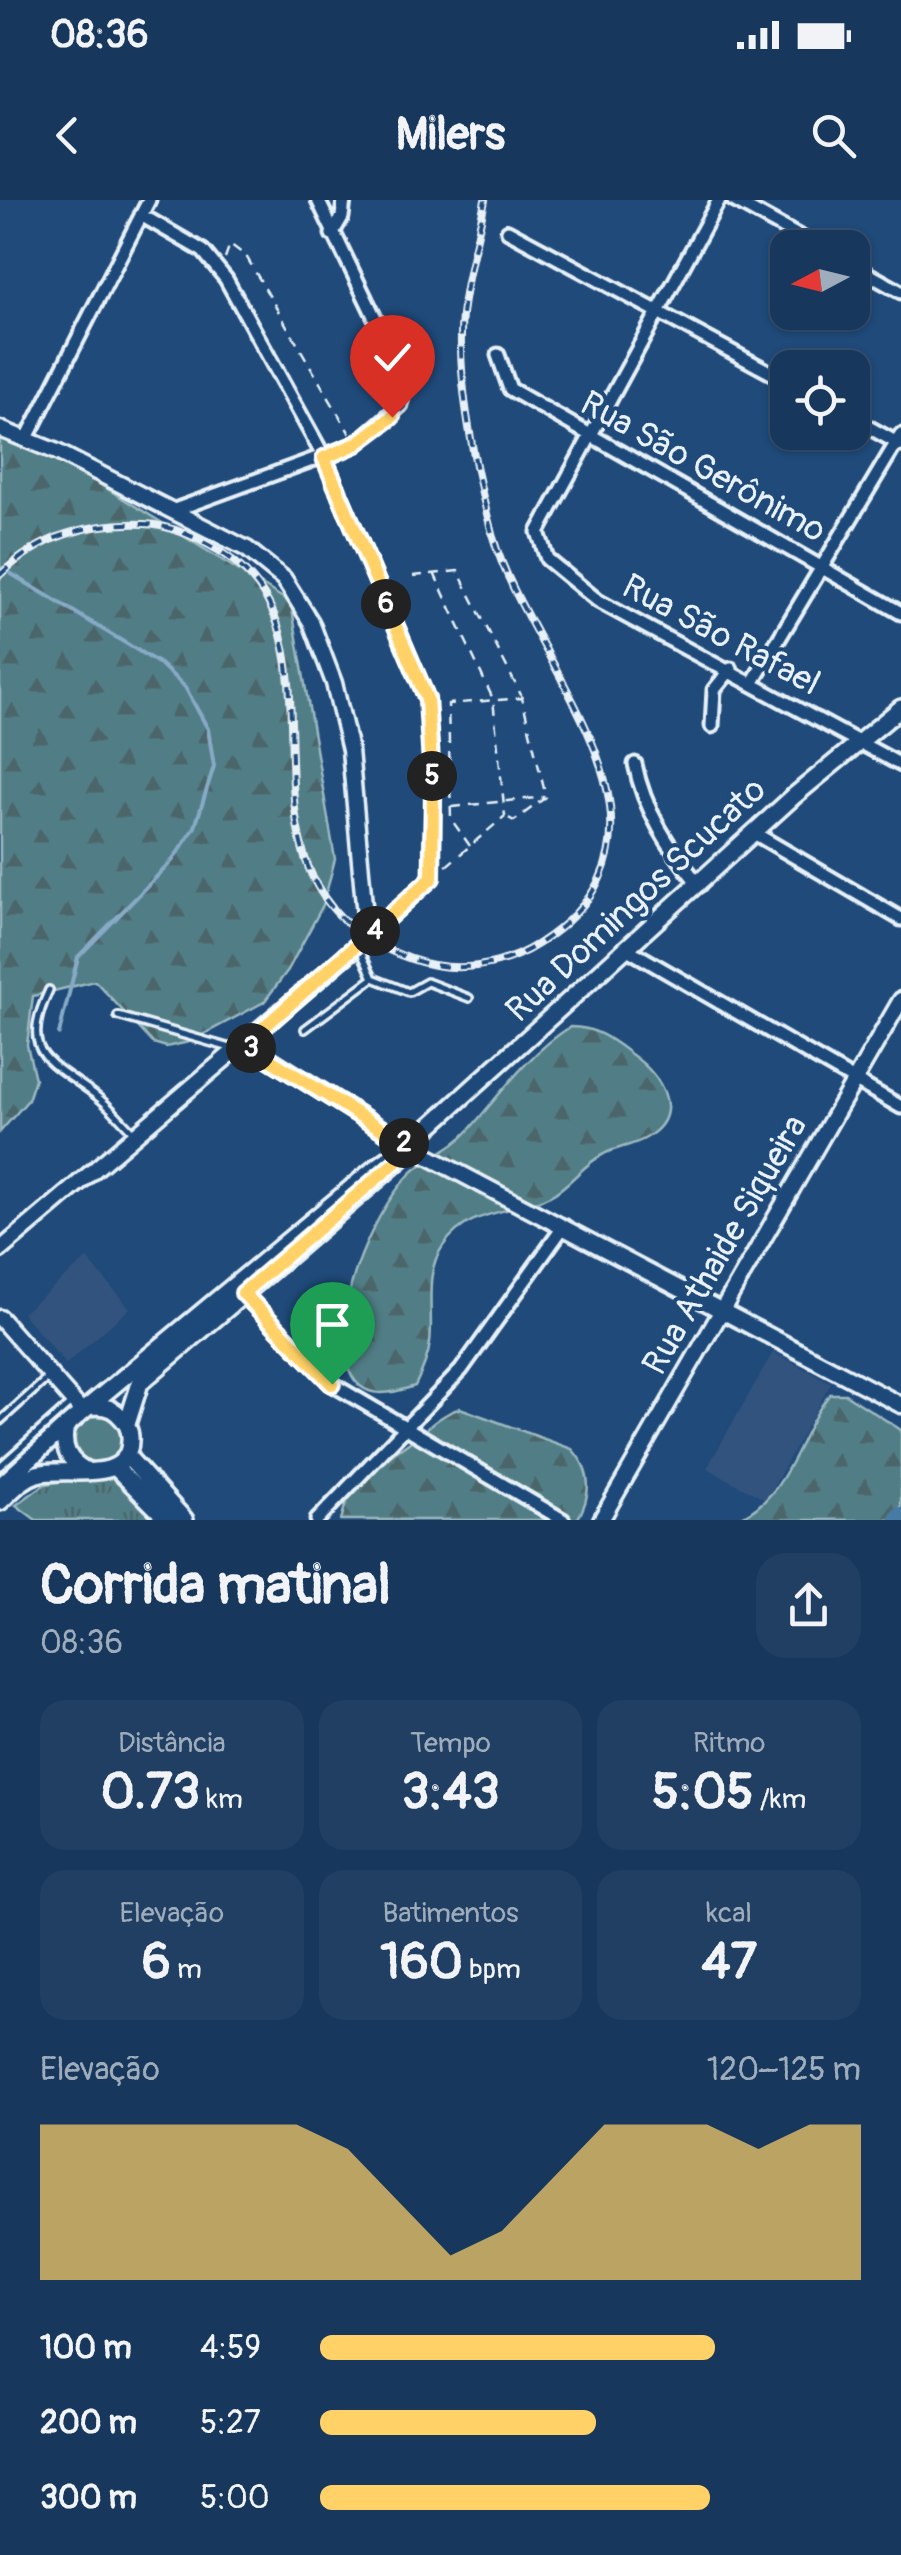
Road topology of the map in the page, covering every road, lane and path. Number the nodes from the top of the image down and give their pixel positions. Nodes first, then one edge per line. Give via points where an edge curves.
1 (149, 200) edge
2 (318, 200) edge
3 (344, 200) edge
4 (718, 200) edge
5 (732, 200) edge
6 (140, 216) junction
7 (508, 230) dead end
8 (787, 230) edge
9 (332, 234) junction
10 (870, 275) edge
11 (226, 278) junction
12 (901, 292) edge
13 (660, 312) junction
14 (498, 354) dead end
15 (770, 372) edge
16 (870, 427) edge
17 (0, 428) edge
18 (26, 438) junction
19 (593, 438) junction
20 (900, 441) edge
21 (356, 444) junction
22 (324, 458) junction
23 (172, 511) junction
24 (823, 566) junction
25 (434, 573) junction
26 (413, 576) dead end
27 (901, 613) edge
28 (730, 669) junction
29 (753, 682) junction
30 (522, 698) junction
31 (494, 699) junction
32 (901, 708) edge
33 (712, 726) dead end
34 (860, 742) junction
35 (634, 764) dead end
36 (901, 765) edge
37 (546, 797) junction
38 (504, 802) junction
39 (451, 808) junction
40 (505, 816) junction
41 (754, 833) junction
42 (470, 846) junction
43 (432, 878) junction
44 (699, 885) junction
45 (901, 919) edge
46 (362, 942) junction
47 (629, 950) junction
48 (373, 978) junction
49 (48, 990) dead end
50 (469, 998) dead end
51 (901, 1000) edge
52 (118, 1016) dead end
53 (304, 1030) dead end
54 (241, 1047) junction
55 (854, 1080) junction
56 (901, 1107) edge
57 (136, 1135) junction
58 (411, 1144) junction
59 (564, 1226) junction
60 (0, 1250) edge
61 (239, 1289) junction
62 (724, 1309) junction
63 (0, 1318) edge
64 (50, 1376) junction
65 (901, 1405) edge
66 (81, 1406) junction
67 (0, 1421) edge
68 (127, 1424) junction
69 (66, 1426) junction
70 (404, 1431) junction
71 (121, 1462) junction
72 (0, 1466) edge
73 (86, 1471) junction
74 (0, 1486) edge
75 (0, 1502) edge
76 (168, 1520) edge
77 (185, 1520) edge
78 (317, 1520) edge
79 (563, 1520) edge
80 (601, 1520) edge

1 - 6 street
2 - 9 street
3 - 9 street
4 - 13 street
5 - 8 street
6 - 11 street via 203,251
6 - 18 street
7 - 13 street
9 - 21 street via 403,376 401,405
10 - 12 street
11 - 21 path via 230,244 246,256
11 - 22 street
13 - 15 street
13 - 19 street
14 - 19 street, Rua São Gerônimo via 510,389
16 - 20 street
17 - 18 street
18 - 23 street
19 - 24 street, Rua São Gerônimo
19 - 28 street, Rua São Rafael via 538,532 547,560 598,600
20 - 24 street
21 - 22 street
22 - 23 street
22 - 43 street via 427,699
23 - 46 street via 259,559 284,580 311,622 350,750
24 - 27 street, Rua São Gerônimo
24 - 29 street
25 - 26 path
25 - 30 path via 458,570
25 - 31 path
28 - 29 street, Rua São Rafael
28 - 33 street via 714,690
29 - 34 street, Rua São Rafael
30 - 31 path
30 - 37 path
31 - 38 path
31 - 39 path via 448,704
32 - 34 main road, Rua Domingos Scucato
34 - 36 street, Rua São Rafael
34 - 41 main road, Rua Domingos Scucato
35 - 44 street via 659,829
37 - 38 path
37 - 40 path via 514,821
38 - 39 path
38 - 40 path
39 - 42 path
40 - 42 path
41 - 44 main road, Rua Domingos Scucato
41 - 45 street
42 - 43 path
43 - 46 street
44 - 47 main road, Rua Domingos Scucato
46 - 48 lane
46 - 54 street
47 - 55 street
47 - 58 main road, Rua Domingos Scucato
48 - 50 lane via 409,992 426,982
48 - 53 lane
49 - 57 lane via 34,1022 47,1063 98,1096
51 - 55 street, Rua Athaide Siqueira
52 - 54 lane
54 - 57 street
54 - 58 street
55 - 56 street
55 - 62 street, Rua Athaide Siqueira
57 - 60 street
58 - 59 street
58 - 61 main road, Rua Domingos Scucato
59 - 62 street
59 - 70 street via 461,1370
61 - 66 main road, Rua Domingos Scucato
61 - 68 main road, Rua Domingos Scucato via 140,1383
61 - 70 street via 332,1384
62 - 65 street
62 - 80 street, Rua Athaide Siqueira
63 - 64 street
64 - 66 street
64 - 67 lane
66 - 68 main road via 111,1409
66 - 69 main road
66 - 72 lane
68 - 71 main road via 130,1440
69 - 73 main road via 69,1458
69 - 74 main road
70 - 78 street
70 - 79 street
71 - 73 main road
71 - 76 main road
71 - 77 main road
73 - 75 main road via 36,1475

